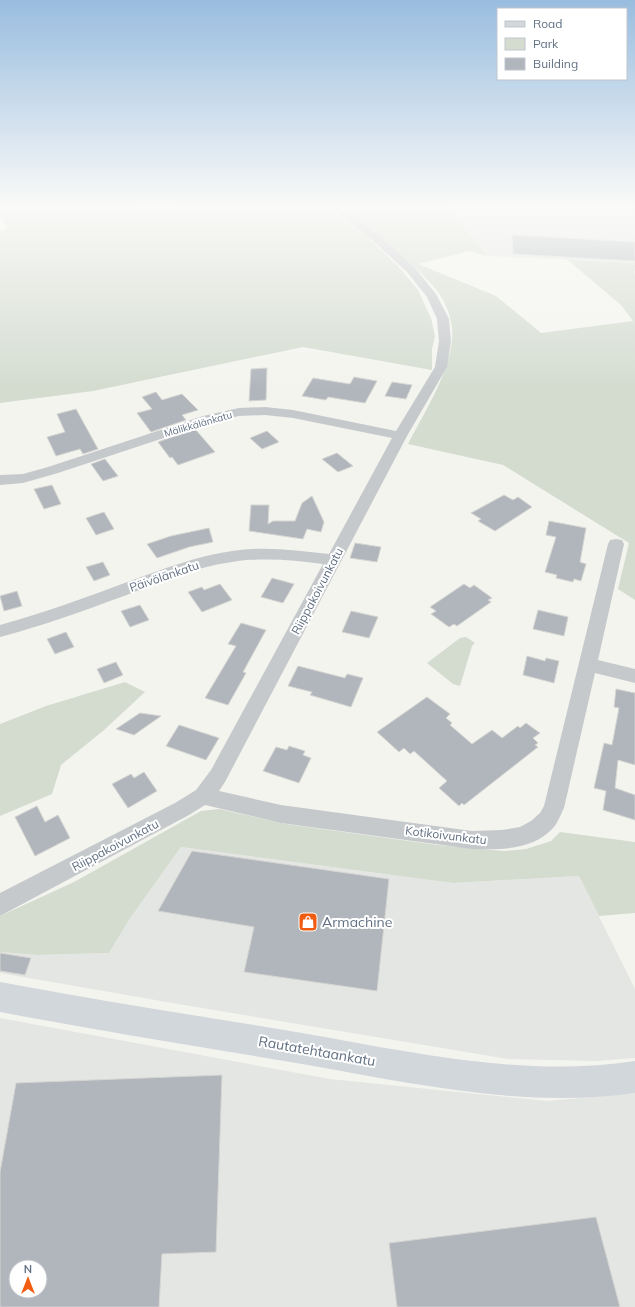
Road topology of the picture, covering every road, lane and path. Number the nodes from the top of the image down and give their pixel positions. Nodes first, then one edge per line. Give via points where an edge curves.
1 (406, 266) edge
2 (400, 436) junction
3 (0, 480) edge
4 (616, 544) dead end
5 (334, 560) junction
6 (0, 631) edge
7 (587, 664) junction
8 (635, 676) edge
9 (203, 796) junction
10 (0, 905) edge
11 (0, 997) edge
12 (635, 1077) edge

1 - 2 street, Riippakoivunkatu via 432,296 443,319 445,341 441,367
2 - 3 street, Mälikkälänkatu via 293,414 239,412 208,419 53,470 23,478
2 - 5 street, Riippakoivunkatu
4 - 7 street, Kotikoivunkatu
5 - 6 street, Päivölänkatu via 275,554 213,559 53,616
5 - 9 street, Riippakoivunkatu via 218,776
7 - 8 street
7 - 9 street, Kotikoivunkatu via 554,808 546,821 528,834 495,841 472,840 281,814
9 - 10 street, Riippakoivunkatu
11 - 12 street, Rautatehtaankatu via 450,1074 535,1082 608,1081

